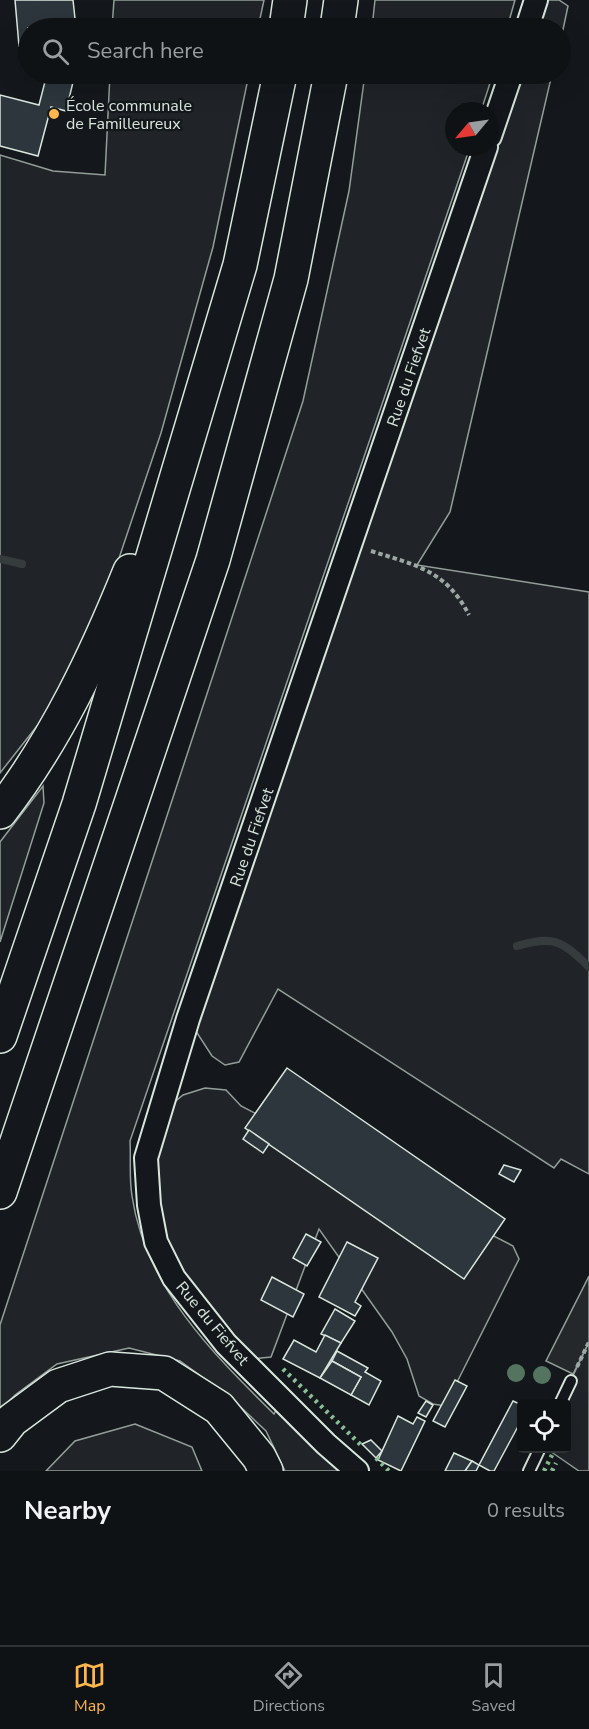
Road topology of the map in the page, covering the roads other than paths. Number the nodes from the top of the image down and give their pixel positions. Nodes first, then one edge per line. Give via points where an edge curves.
1 (290, 0) edge
2 (341, 0) edge
3 (536, 0) edge
4 (287, 18) edge
5 (338, 18) edge
6 (530, 18) edge
7 (278, 84) edge
8 (329, 84) edge
9 (508, 84) edge
10 (499, 109) edge
11 (483, 156) edge
12 (206, 383) junction
13 (0, 812) edge
14 (0, 1036) edge
15 (0, 1192) edge
16 (571, 1381) road end
17 (562, 1399) edge
18 (0, 1435) edge
19 (538, 1453) edge
20 (266, 1471) edge
21 (357, 1471) edge
22 (529, 1471) edge

1 - 4 highway
2 - 5 highway
3 - 6 street
7 - 12 highway via 240,265
8 - 15 highway via 291,279 213,560
9 - 10 street
11 - 21 street, Rue du Fiefvet via 188,1019 146,1158 156,1242 174,1278 226,1344
12 - 13 highway via 120,597 73,697 30,773
12 - 14 highway via 79,804
16 - 17 lane
18 - 20 highway via 12,1420 58,1386 110,1369 164,1372 219,1408
19 - 22 lane

